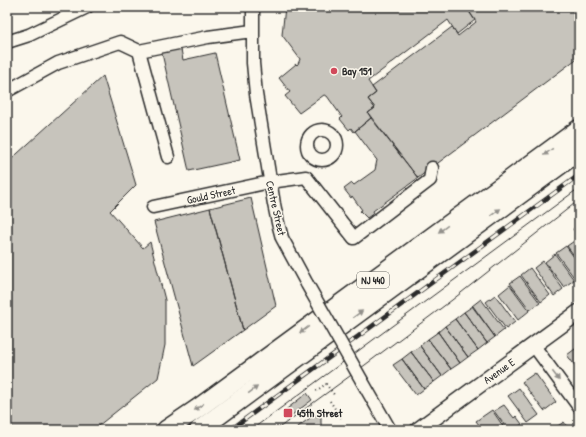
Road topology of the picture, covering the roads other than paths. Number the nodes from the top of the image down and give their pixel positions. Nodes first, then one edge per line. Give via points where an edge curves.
1 (87, 7) edge
2 (253, 7) edge
3 (252, 31) junction
4 (7, 42) edge
5 (139, 51) junction
6 (7, 91) edge
7 (579, 129) edge
8 (579, 151) edge
9 (168, 157) dead end
10 (316, 158) dead end
11 (432, 168) dead end
12 (306, 177) junction
13 (270, 182) junction
14 (153, 207) dead end
15 (579, 312) edge
16 (534, 346) junction
17 (579, 407) edge
18 (166, 430) edge
19 (199, 430) edge
20 (390, 430) edge
21 (418, 430) edge

1 - 4 street via 29,35
2 - 3 street, Centre Street
3 - 5 street
3 - 13 street, Centre Street via 255,86
5 - 6 street via 120,42 58,63
5 - 9 street
7 -> 18 highway, NJ 440
19 -> 8 highway, NJ 440
10 - 12 street
11 - 12 street via 430,180 354,238
12 - 13 street, Gould Street
13 - 14 street, Gould Street
13 - 20 street, Centre Street, bridge via 278,223 287,249
15 - 16 main road, Avenue E
16 -> 17 street
16 - 21 main road, Avenue E

